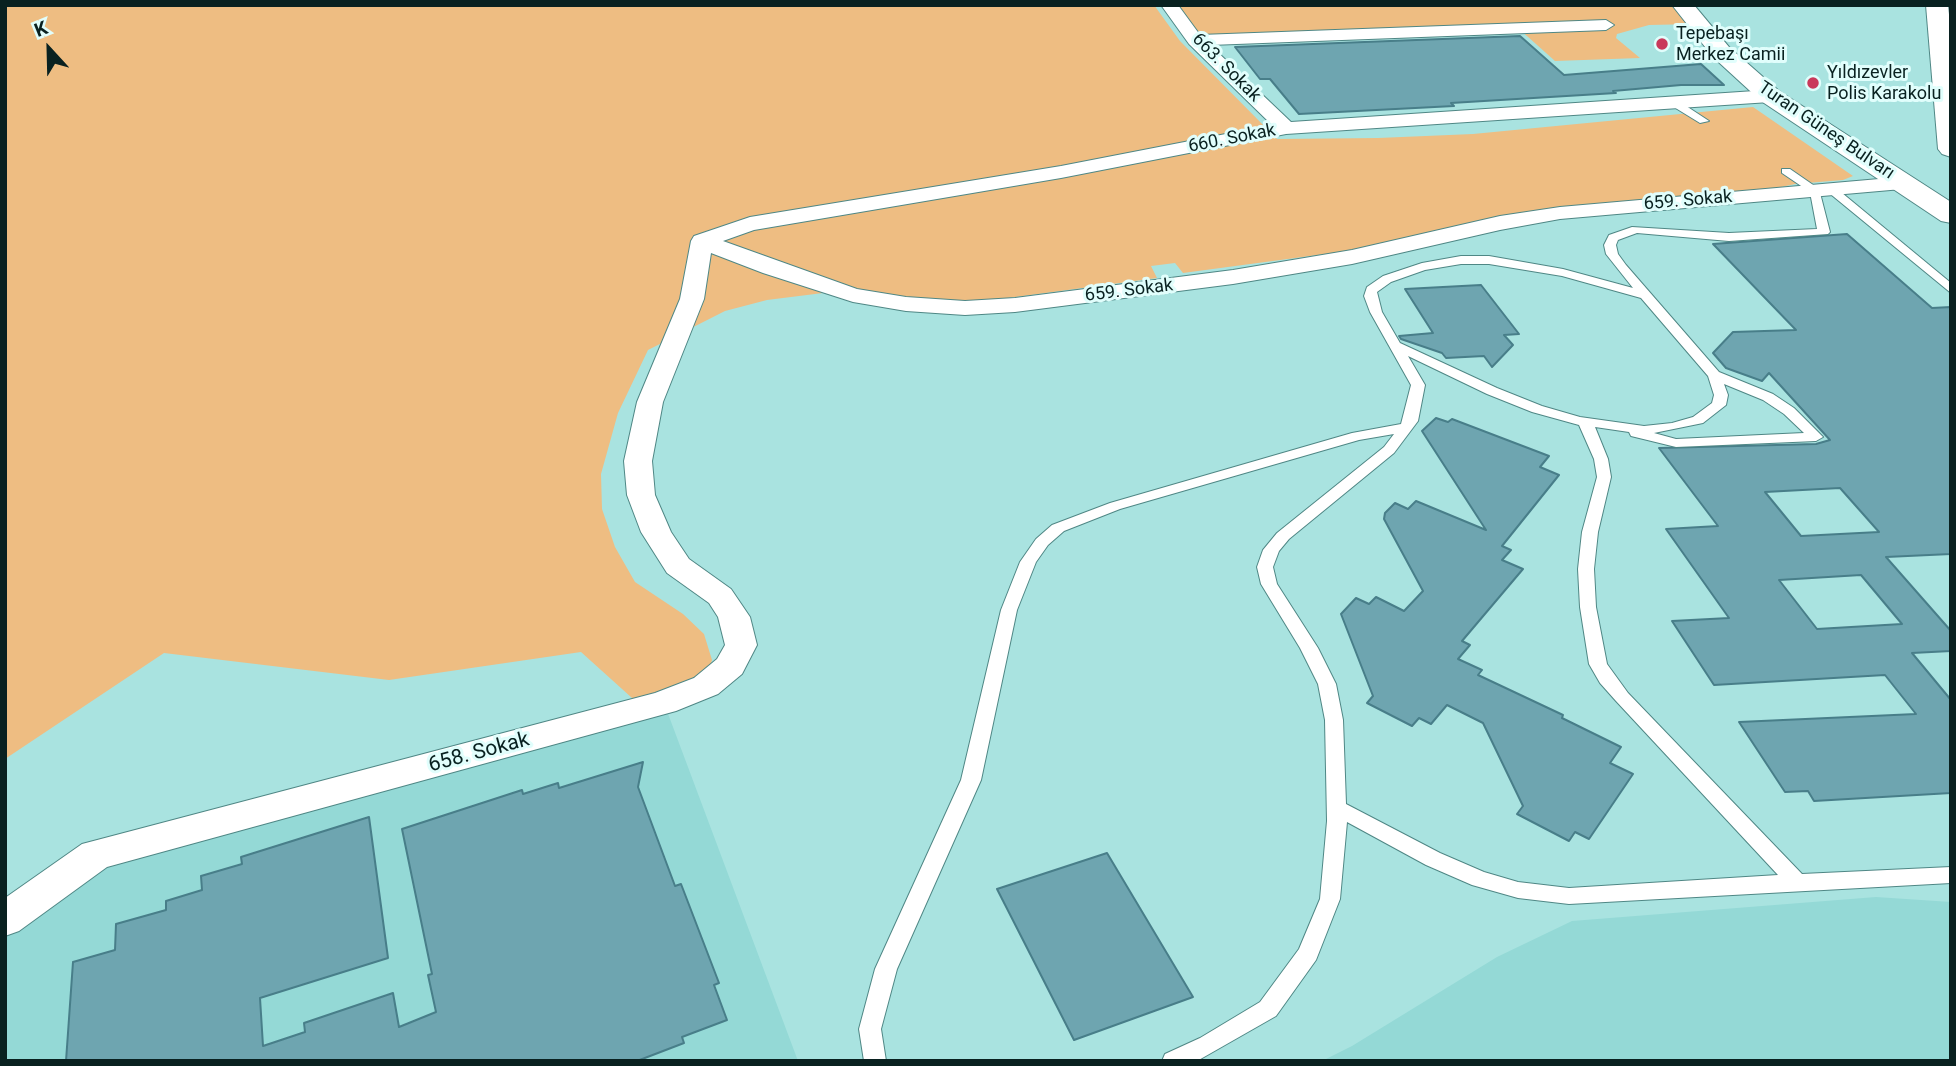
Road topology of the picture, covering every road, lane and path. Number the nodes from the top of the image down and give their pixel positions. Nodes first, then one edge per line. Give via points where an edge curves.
1 (1169, 5) edge
2 (1682, 5) edge
3 (1937, 5) edge
4 (1606, 24) dead end
5 (1741, 38) dead end
6 (1195, 40) junction
7 (1947, 85) edge
8 (1770, 96) junction
9 (1673, 102) junction
10 (1704, 121) dead end
11 (1286, 128) junction
12 (1951, 149) edge
13 (1786, 171) dead end
14 (1902, 183) junction
15 (1823, 190) junction
16 (1951, 190) edge
17 (1951, 215) edge
18 (702, 241) junction
19 (1951, 289) edge
20 (1647, 296) junction
21 (1398, 346) junction
22 (1714, 375) junction
23 (1585, 422) junction
24 (1405, 428) junction
25 (1625, 429) junction
26 (1336, 807) junction
27 (1951, 876) edge
28 (1797, 882) junction
29 (5, 920) edge
30 (875, 1061) edge
31 (1173, 1061) edge

1 - 6 street, 663. Sokak
2 - 8 main road, Turan Güneş Bulvarı via 1721,52
3 - 7 main road
4 - 6 street
5 - 16 main road, Turan Güneş Bulvarı via 1804,95
6 - 11 street, 663. Sokak
7 - 12 main road
8 - 9 street, 660. Sokak
8 - 14 main road, Turan Güneş Bulvarı
9 - 10 lane
9 - 11 street, 660. Sokak
11 - 18 street, 660. Sokak via 750,224
13 - 15 lane
14 - 15 street, 659. Sokak
14 - 17 main road, Turan Güneş Bulvarı
15 - 18 street, 659. Sokak via 1560,213 1233,277 965,308 853,295
15 - 19 lane
15 - 20 lane via 1826,229 1820,233 1728,237 1636,229 1620,233 1610,245 1612,254
18 - 29 street, 658. Sokak via 692,299 650,402 638,461 641,495 656,532 678,566 720,596 734,617 741,645 730,666 706,686 664,703 95,855
20 - 21 lane via 1500,261 1461,260 1422,267 1387,278 1371,290 1376,312
20 - 22 lane
21 - 23 lane via 1492,391
21 - 24 lane via 1418,385 1411,421
22 - 25 lane via 1721,395 1719,405 1710,413 1673,427
22 - 25 lane via 1768,397 1816,437 1676,443
23 - 25 lane
23 - 28 lane via 1604,477 1586,569 1598,664 1622,697
24 - 26 lane via 1389,450 1283,536 1265,567 1269,584 1327,684 1334,720
24 - 30 lane via 1357,436 1115,506 1058,528 1042,542 1028,562 1009,610 971,780 886,969 870,1029
26 - 28 lane via 1433,859 1518,890 1569,896
26 - 31 lane via 1330,899 1308,954 1268,1009
27 - 28 lane

